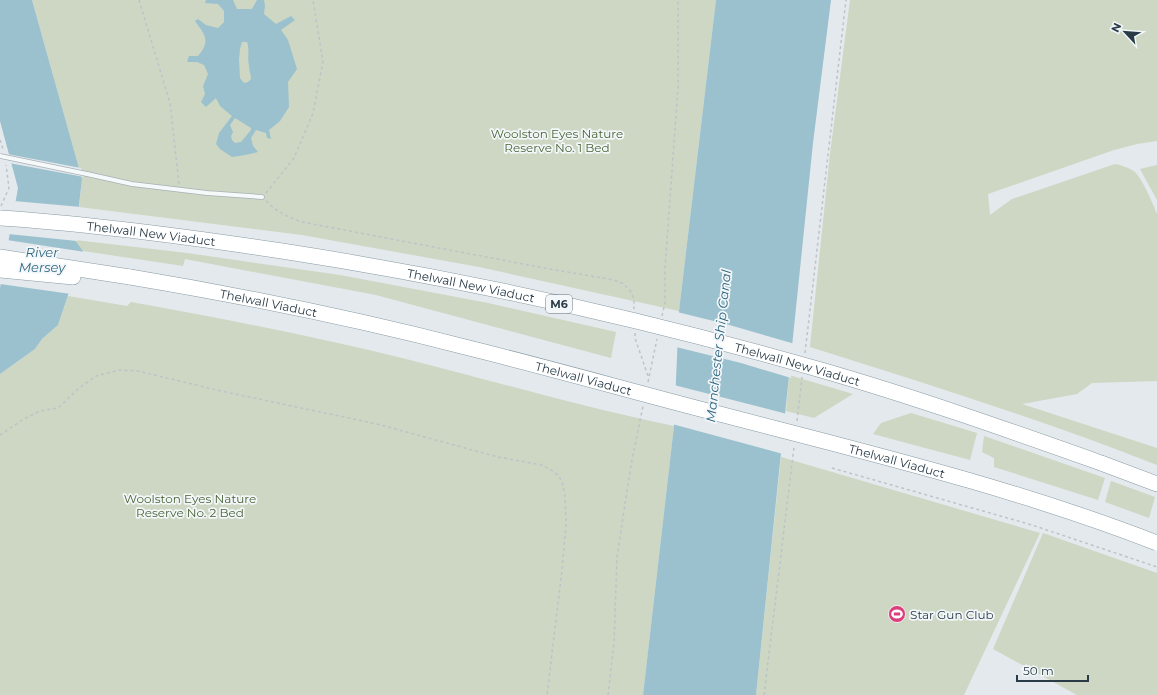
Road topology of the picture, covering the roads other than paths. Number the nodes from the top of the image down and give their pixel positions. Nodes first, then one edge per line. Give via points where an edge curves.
1 (2, 156) edge
2 (262, 197) road end
3 (0, 218) edge
4 (0, 257) edge
5 (0, 270) edge
6 (130, 277) junction
7 (1157, 484) edge
8 (1157, 543) edge

1 - 2 lane, bridge via 132,184
3 - 7 highway, Thelwall New Viaduct / M6, bridge via 183,236 371,265 600,312 821,370 990,423
4 - 6 highway, Thelwall Viaduct
5 - 6 highway via 85,278
6 - 8 highway, Thelwall Viaduct, bridge via 338,317 468,347 912,464 1047,505

